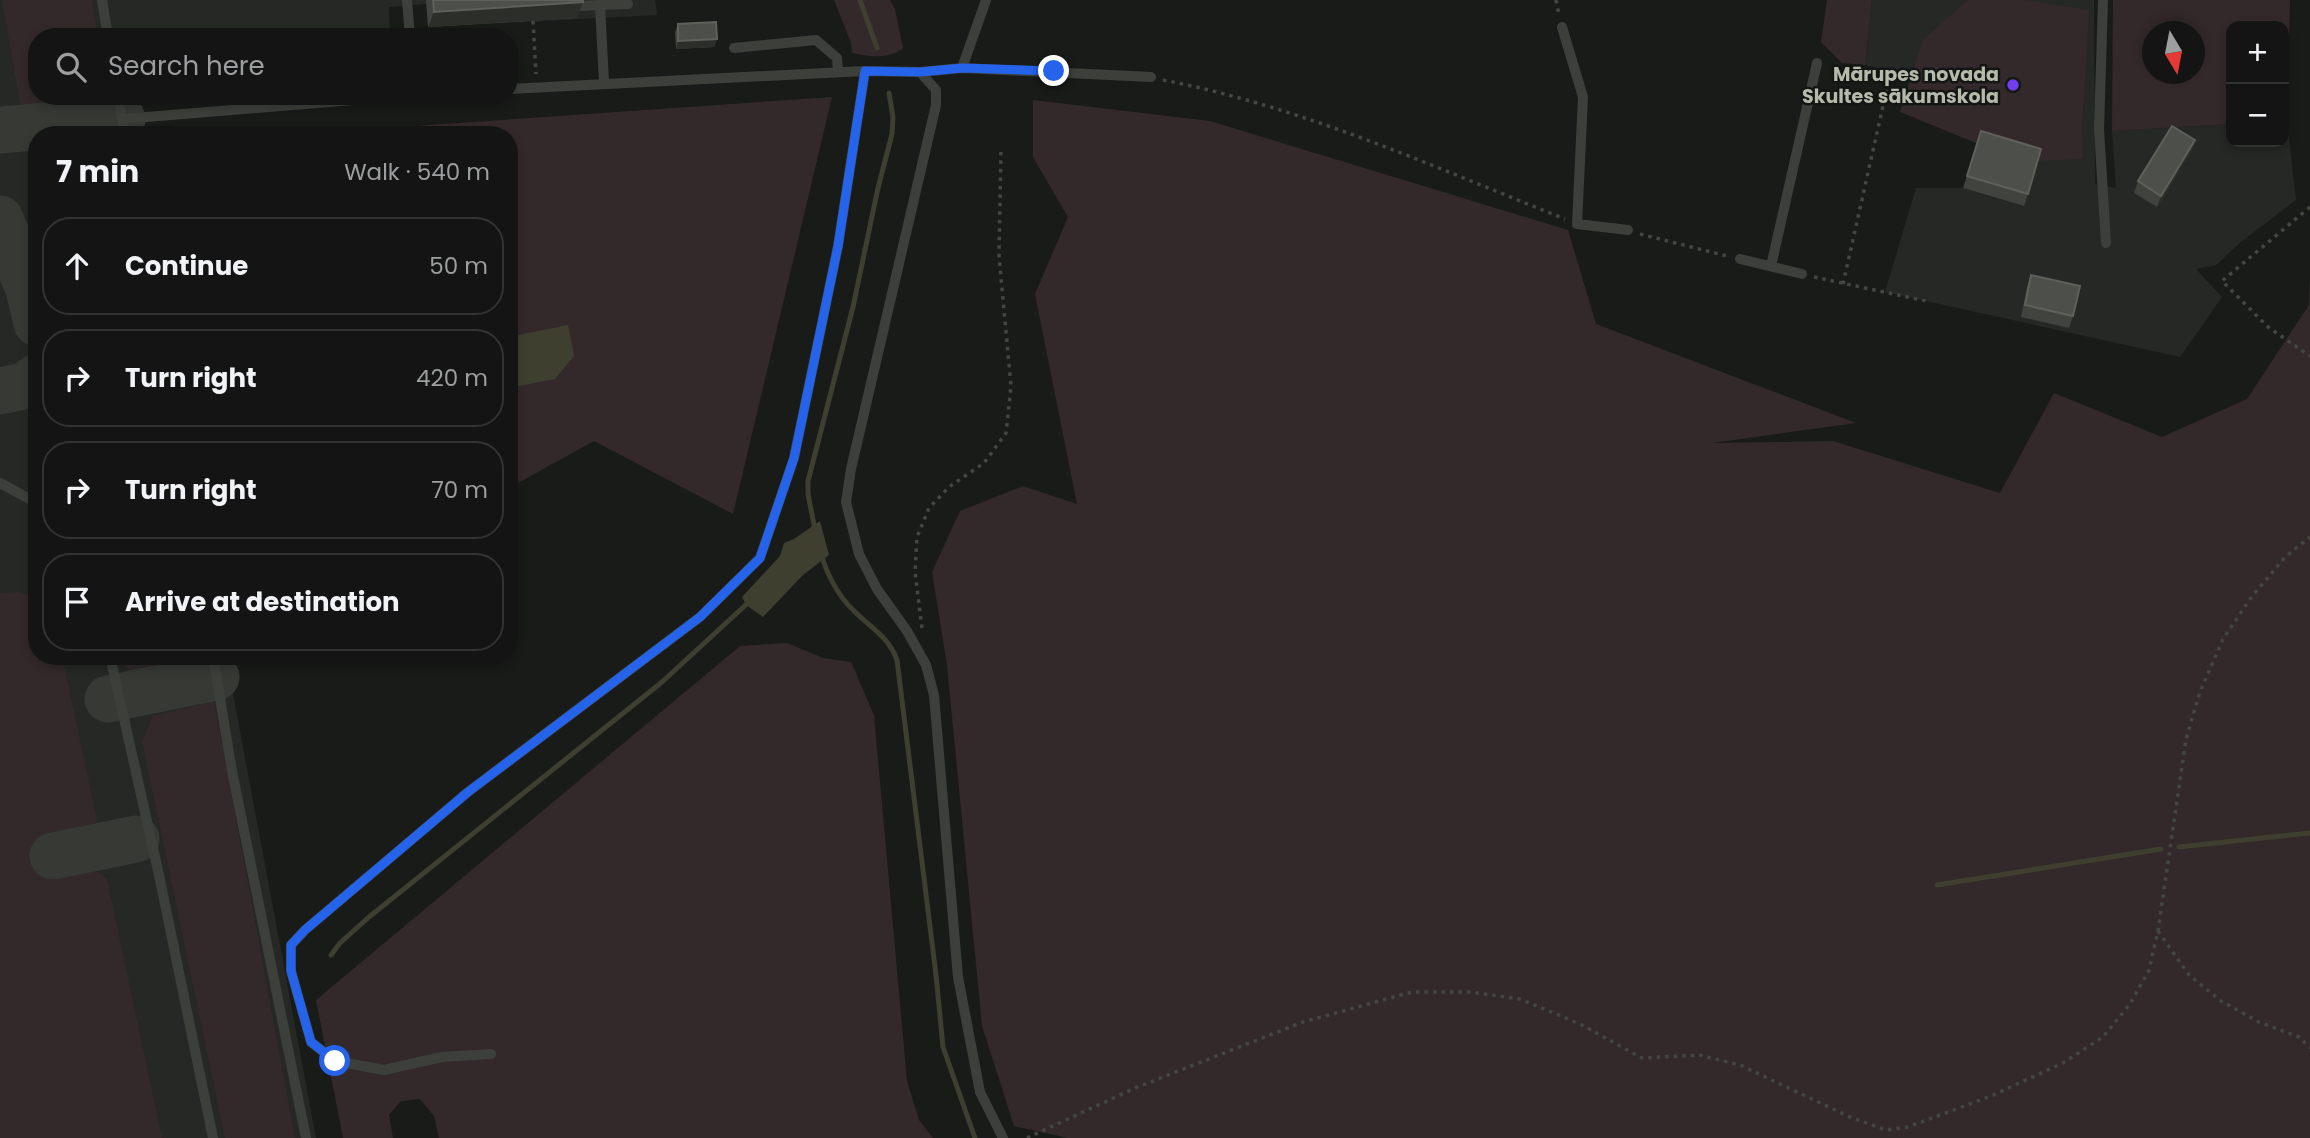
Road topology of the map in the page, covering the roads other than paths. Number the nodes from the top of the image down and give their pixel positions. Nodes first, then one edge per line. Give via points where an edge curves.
1 (102, 0) edge
2 (407, 0) edge
3 (986, 0) edge
4 (2103, 0) edge
5 (628, 4) dead end
6 (600, 5) junction
7 (576, 6) edge
8 (1562, 27) dead end
9 (107, 28) edge
10 (409, 28) edge
11 (734, 48) dead end
12 (1818, 63) dead end
13 (962, 68) junction
14 (865, 71) junction
15 (838, 72) junction
16 (920, 72) junction
17 (1151, 78) road end
18 (604, 83) junction
19 (518, 89) edge
20 (120, 105) edge
21 (292, 105) edge
22 (122, 119) junction
23 (123, 126) edge
24 (1628, 230) road end
25 (2106, 243) dead end
26 (1740, 259) road end
27 (1771, 267) junction
28 (1802, 274) road end
29 (0, 482) edge
30 (28, 498) edge
31 (112, 665) edge
32 (214, 665) edge
33 (491, 1054) dead end
34 (213, 1138) edge
35 (306, 1138) edge
36 (1003, 1138) edge

1 - 9 lane
2 - 10 lane
3 - 13 lane
4 - 25 lane via 2099,129
5 - 6 lane
6 - 7 lane
6 - 18 lane
8 - 24 lane via 1583,97 1577,224
11 - 15 lane via 816,40 837,58
12 - 27 lane
13 - 16 lane
13 - 17 lane
14 - 15 lane
14 - 16 lane
14 - 33 lane via 838,246 794,458 760,558 700,617 468,792 291,945 291,971 311,1042 335,1061 384,1070 442,1057
15 - 18 lane
16 - 36 lane via 936,90 936,105 846,502 859,554 926,665 934,695 958,977 980,1092
18 - 19 lane
20 - 22 lane
21 - 22 lane
22 - 23 lane
26 - 27 lane
27 - 28 lane
29 - 30 lane
31 - 34 lane
32 - 35 lane

